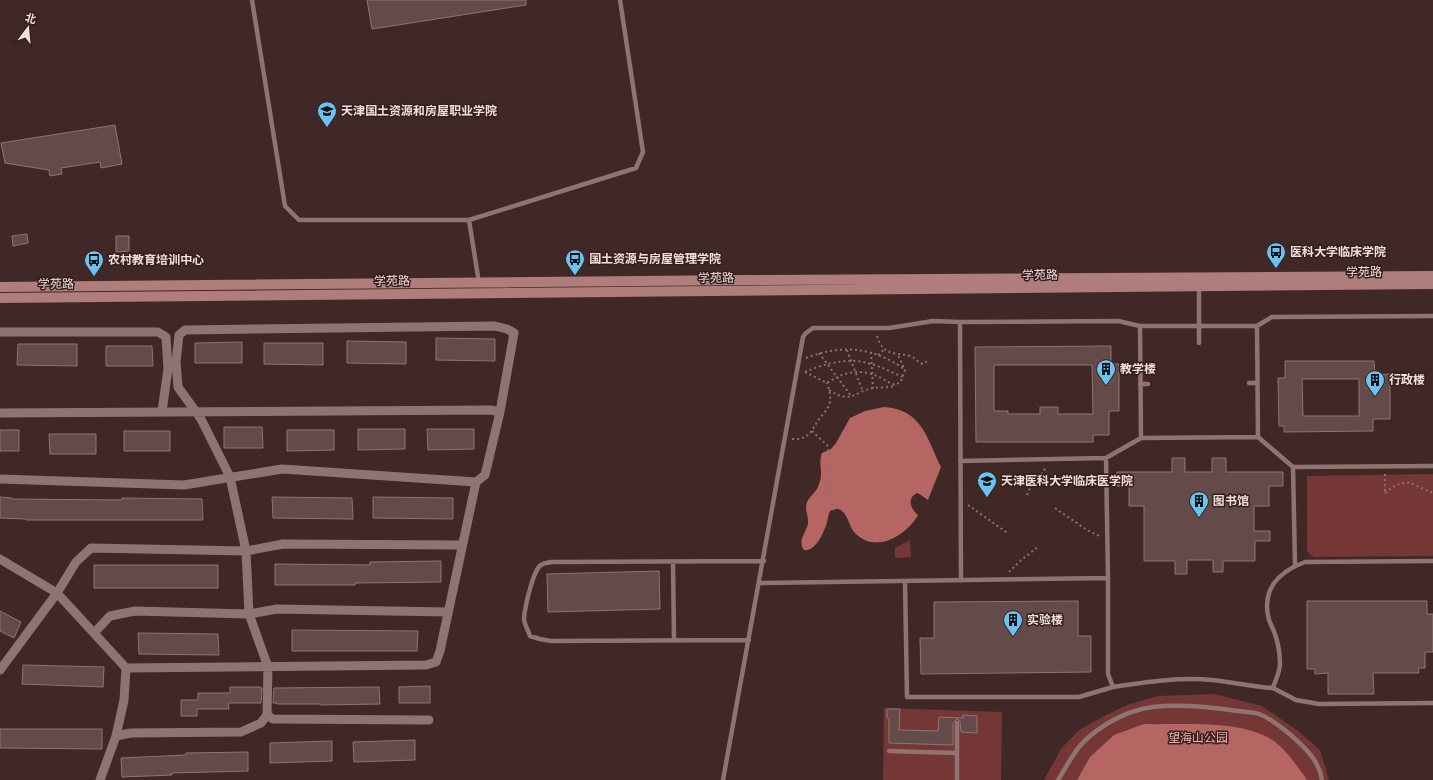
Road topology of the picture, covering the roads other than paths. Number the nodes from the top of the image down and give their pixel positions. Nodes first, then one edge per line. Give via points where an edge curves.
1 (252, 0) edge
2 (620, 0) edge
3 (470, 220) junction
4 (1433, 276) edge
5 (1199, 282) junction
6 (479, 283) junction
7 (1433, 284) edge
8 (0, 287) edge
9 (0, 298) edge
10 (1433, 316) edge
11 (960, 322) junction
12 (1140, 326) junction
13 (1199, 326) junction
14 (1257, 326) junction
15 (0, 332) edge
16 (1199, 343) dead end
17 (1249, 383) dead end
18 (1257, 383) junction
19 (1140, 384) junction
20 (1148, 384) dead end
21 (162, 411) junction
22 (195, 411) junction
23 (500, 412) junction
24 (0, 413) edge
25 (1258, 437) junction
26 (1141, 438) junction
27 (1106, 458) junction
28 (960, 461) junction
29 (1433, 466) edge
30 (1293, 467) junction
31 (230, 477) junction
32 (0, 479) edge
33 (476, 482) junction
34 (462, 545) junction
35 (246, 551) junction
36 (0, 559) edge
37 (1433, 561) edge
38 (674, 562) junction
39 (764, 562) junction
40 (1296, 565) junction
41 (1108, 578) junction
42 (905, 581) junction
43 (961, 581) junction
44 (760, 583) junction
45 (57, 593) junction
46 (448, 612) junction
47 (249, 614) junction
48 (94, 634) junction
49 (674, 640) junction
50 (749, 640) junction
51 (268, 667) junction
52 (126, 668) junction
53 (0, 670) edge
54 (1113, 687) junction
55 (1273, 688) junction
56 (1433, 703) edge
57 (267, 715) junction
58 (429, 720) dead end
59 (957, 723) dead end
60 (116, 736) junction
61 (889, 751) dead end
62 (957, 753) junction
63 (100, 780) edge
64 (723, 780) edge
65 (958, 780) edge
66 (1058, 780) edge
67 (1322, 780) edge

1 - 3 lane via 285,206 300,220
2 - 3 lane via 643,152 636,168
3 - 6 lane
4 - 5 street, 学苑路
5 - 6 street, 学苑路 via 746,280
5 - 7 street, 学苑路
5 - 9 street, 学苑路
5 - 13 lane
6 - 8 street, 学苑路
10 - 14 lane via 1272,317
11 - 12 lane via 1118,321
11 - 28 lane
11 - 39 lane via 933,321 897,328 813,328 803,337
12 - 13 lane
12 - 19 lane
13 - 14 lane
13 - 16 lane
14 - 18 lane
15 - 21 street via 158,332 166,337 168,369
17 - 18 lane
18 - 25 lane
19 - 20 lane
19 - 26 lane
21 - 22 street
21 - 24 street
22 - 23 street
22 - 23 street via 178,386 178,335 185,330 495,326 514,333
22 - 31 street
23 - 33 street via 485,475
25 - 26 lane
25 - 30 lane
26 - 27 lane
27 - 28 lane
27 - 41 lane
28 - 43 lane
29 - 30 lane
30 - 40 lane
31 - 32 street via 184,485
31 - 33 street via 282,469
31 - 35 street
33 - 34 street
34 - 35 street via 283,544
34 - 46 street
35 - 45 street via 91,548 76,562
35 - 47 street
36 - 45 street
37 - 40 lane via 1305,562
38 - 39 lane
38 - 49 lane
38 - 49 lane via 551,562 541,565 532,579 524,619 530,636 551,641
39 - 44 lane
40 - 55 lane via 1277,578 1269,591 1269,620 1276,636 1280,666
41 - 43 lane
41 - 54 lane via 1108,674
42 - 43 lane
42 - 44 lane
42 - 54 lane via 907,697 1079,697
44 - 50 lane
45 - 48 street
45 - 53 street
46 - 47 street via 277,609
46 - 51 street via 436,662 426,665
47 - 48 street via 135,611 110,616
47 - 51 street
48 - 52 street
49 - 50 lane
50 - 64 lane
51 - 52 street
51 - 57 street
52 - 60 street via 124,700
54 - 55 lane via 1180,679 1212,680
55 - 56 lane via 1296,700 1319,704
57 - 58 street via 273,718
57 - 60 street via 261,723 241,732 130,733
59 - 62 lane
60 - 63 street
61 - 62 lane
62 - 65 lane
66 - 67 lane via 1080,745 1116,719 1154,707 1195,706 1258,714 1272,721 1313,758

